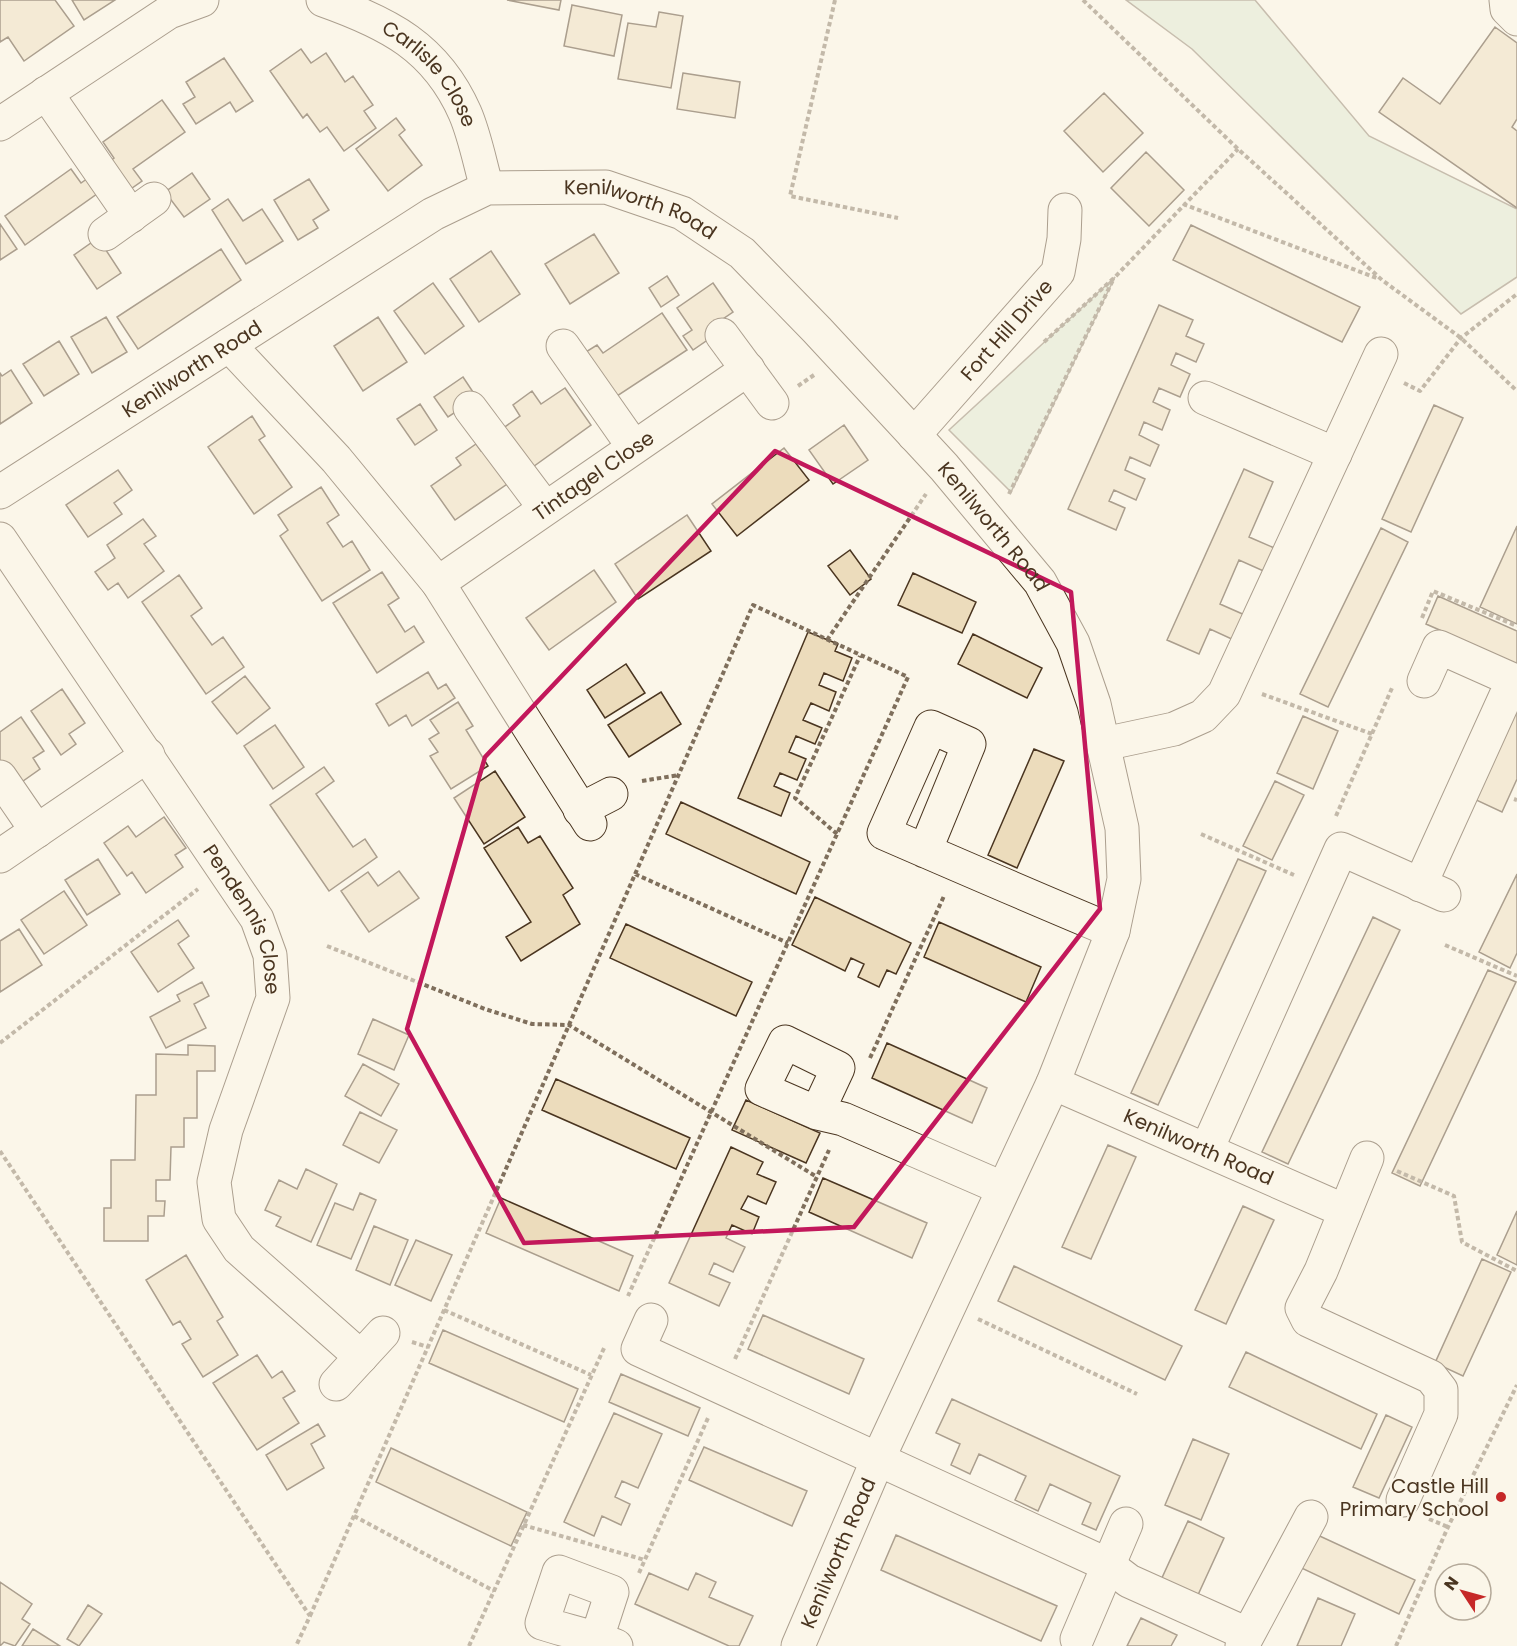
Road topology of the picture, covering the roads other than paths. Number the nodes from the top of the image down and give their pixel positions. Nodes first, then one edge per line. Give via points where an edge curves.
1 (202, 0) edge
2 (323, 0) edge
3 (1506, 0) edge
4 (1517, 19) edge
5 (46, 93) junction
6 (0, 124) edge
7 (487, 188) junction
8 (1065, 210) dead end
9 (130, 216) dead end
10 (722, 335) dead end
11 (229, 345) junction
12 (563, 346) dead end
13 (1378, 361) road end
14 (748, 369) junction
15 (1205, 398) dead end
16 (772, 403) road end
17 (470, 408) dead end
18 (914, 435) junction
19 (633, 446) junction
20 (1335, 454) junction
21 (0, 492) edge
22 (545, 508) junction
23 (0, 539) edge
24 (438, 583) junction
25 (1410, 680) road end
26 (1104, 744) junction
27 (148, 755) junction
28 (0, 777) edge
29 (611, 794) dead end
30 (37, 831) junction
31 (925, 851) dead end
32 (0, 856) edge
33 (1113, 931) junction
34 (1053, 1083) junction
35 (830, 1116) road end
36 (1207, 1149) junction
37 (1367, 1158) road end
38 (1002, 1188) junction
39 (1345, 1210) junction
40 (651, 1320) dead end
41 (383, 1333) dead end
42 (361, 1357) junction
43 (336, 1384) dead end
44 (878, 1459) junction
45 (1403, 1500) dead end
46 (1311, 1517) dead end
47 (1126, 1524) dead end
48 (1108, 1565) junction
49 (1077, 1639) dead end
50 (1245, 1640) edge
51 (798, 1646) edge

1 - 5 street via 169,12
2 - 7 street, Carlisle Close via 364,15 408,38 445,76 466,114
3 - 4 street via 1507,9
5 - 6 street
5 - 9 street
7 - 11 street, Kenilworth Road via 433,214
7 - 18 street, Kenilworth Road via 606,187 682,213 742,253
8 - 18 street, Fort Hill Drive via 1065,239 1058,272
10 - 14 street
11 - 21 street, Kenilworth Road
11 - 24 street via 336,459
12 - 19 street
13 - 20 street
14 - 16 street
14 - 19 street, Tintagel Close
15 - 20 street
17 - 22 street
18 - 26 street, Kenilworth Road via 1040,582 1073,643
19 - 22 street, Tintagel Close
20 - 26 street via 1224,694 1203,716 1174,729
22 - 24 street, Tintagel Close
23 - 27 street, Pendennis Close
24 - 29 street via 585,817
25 - 36 street via 1439,647 1513,680 1432,890 1341,849
26 - 33 street, Kenilworth Road via 1122,828 1124,879
27 - 30 street
27 - 42 street, Pendennis Close via 257,919 270,955 273,998 225,1130 214,1182 219,1219 239,1249
28 - 30 street
30 - 32 street
31 - 33 street
33 - 34 street, Kenilworth Road
34 - 36 street, Kenilworth Road
34 - 38 street, Kenilworth Road
35 - 38 street
36 - 39 street, Kenilworth Road
37 - 39 street
38 - 44 street, Kenilworth Road
39 - 45 street via 1322,1271 1302,1308 1308,1320 1431,1377 1441,1390 1441,1414
40 - 44 street, Kenilworth Road via 638,1349
41 - 42 street
42 - 43 street
44 - 48 street, Kenilworth Road
44 - 51 street, Kenilworth Road
46 - 50 street
47 - 48 street
48 - 49 street
48 - 50 street, Kenilworth Road via 1129,1581

